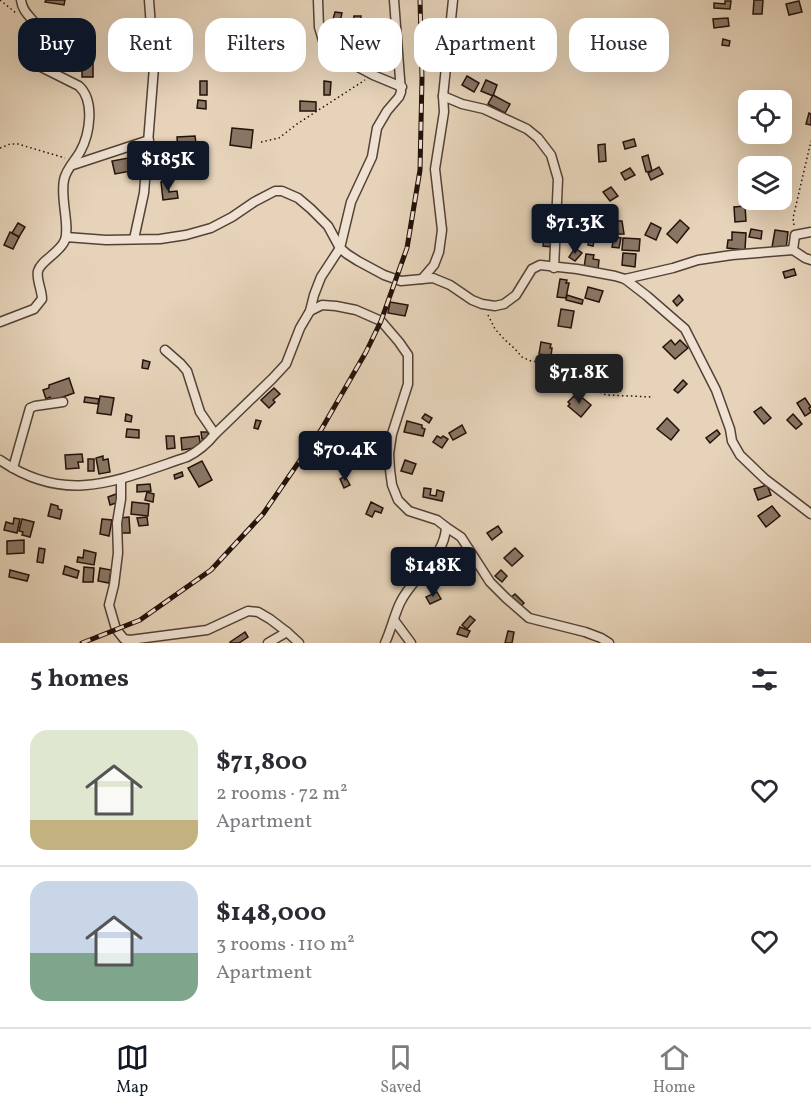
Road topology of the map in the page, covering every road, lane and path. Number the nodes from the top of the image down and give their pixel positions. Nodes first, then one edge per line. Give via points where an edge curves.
1 (21, 0) edge
2 (148, 0) edge
3 (318, 0) edge
4 (394, 0) edge
5 (453, 0) edge
6 (373, 75) junction
7 (402, 87) junction
8 (443, 96) junction
9 (149, 140) junction
10 (811, 141) edge
11 (261, 142) dead end
12 (0, 148) edge
13 (73, 164) junction
14 (811, 232) edge
15 (795, 235) junction
16 (66, 237) junction
17 (134, 239) junction
18 (340, 248) junction
19 (793, 250) junction
20 (811, 260) edge
21 (554, 268) junction
22 (422, 279) junction
23 (625, 279) junction
24 (482, 304) junction
25 (310, 311) junction
26 (0, 322) edge
27 (165, 350) dead end
28 (652, 397) dead end
29 (63, 402) dead end
30 (215, 434) junction
31 (0, 460) edge
32 (12, 468) junction
33 (121, 480) junction
34 (811, 514) edge
35 (446, 527) junction
36 (394, 620) junction
37 (287, 632) junction
38 (133, 641) edge
39 (268, 643) edge
40 (299, 643) edge
41 (385, 643) edge
42 (411, 643) edge
43 (609, 643) edge

1 - 13 street via 36,24 37,63 79,86 87,96 87,134
2 - 9 street via 154,67
3 - 6 street via 325,47
4 - 7 street
5 - 8 street
6 - 7 street
6 - 11 path via 279,138
7 - 18 street via 399,98 377,128 372,157 351,202
8 - 21 street via 527,129 551,155 558,179
8 - 22 street via 435,169 442,230 434,265
9 - 13 street
9 - 17 street
10 - 15 path via 793,218
12 - 13 path via 18,144
13 - 16 street via 63,189
14 - 15 street
15 - 19 street
16 - 17 street
16 - 26 street via 39,269 39,304
17 - 18 street via 160,239 210,228 282,190 298,198 328,226
18 - 22 street via 390,277 401,281
18 - 25 street via 321,277
19 - 20 street
19 - 23 street via 698,260
21 - 23 street
21 - 24 street via 532,269 516,295 504,304
22 - 24 street via 433,278 450,285
23 - 34 street via 685,329 716,390 740,455
24 - 28 path via 495,329 522,357 547,363 564,361 581,367 592,389 606,395
25 - 30 street via 285,364
25 - 35 street via 322,305 336,306 381,321 408,355 408,384 392,434 392,484 398,500 409,511
27 - 30 street via 187,371 200,412
29 - 32 street via 30,408
30 - 33 street via 187,457
31 - 32 street
32 - 33 street via 37,480 58,484 92,485
33 - 38 street via 118,553 109,605 116,629 124,639
35 - 36 street via 442,544 407,591
35 - 43 street via 461,537 490,582 529,618 585,632
36 - 41 street
36 - 42 street
37 - 38 street via 258,612 248,611 207,630
37 - 39 street
37 - 40 street

